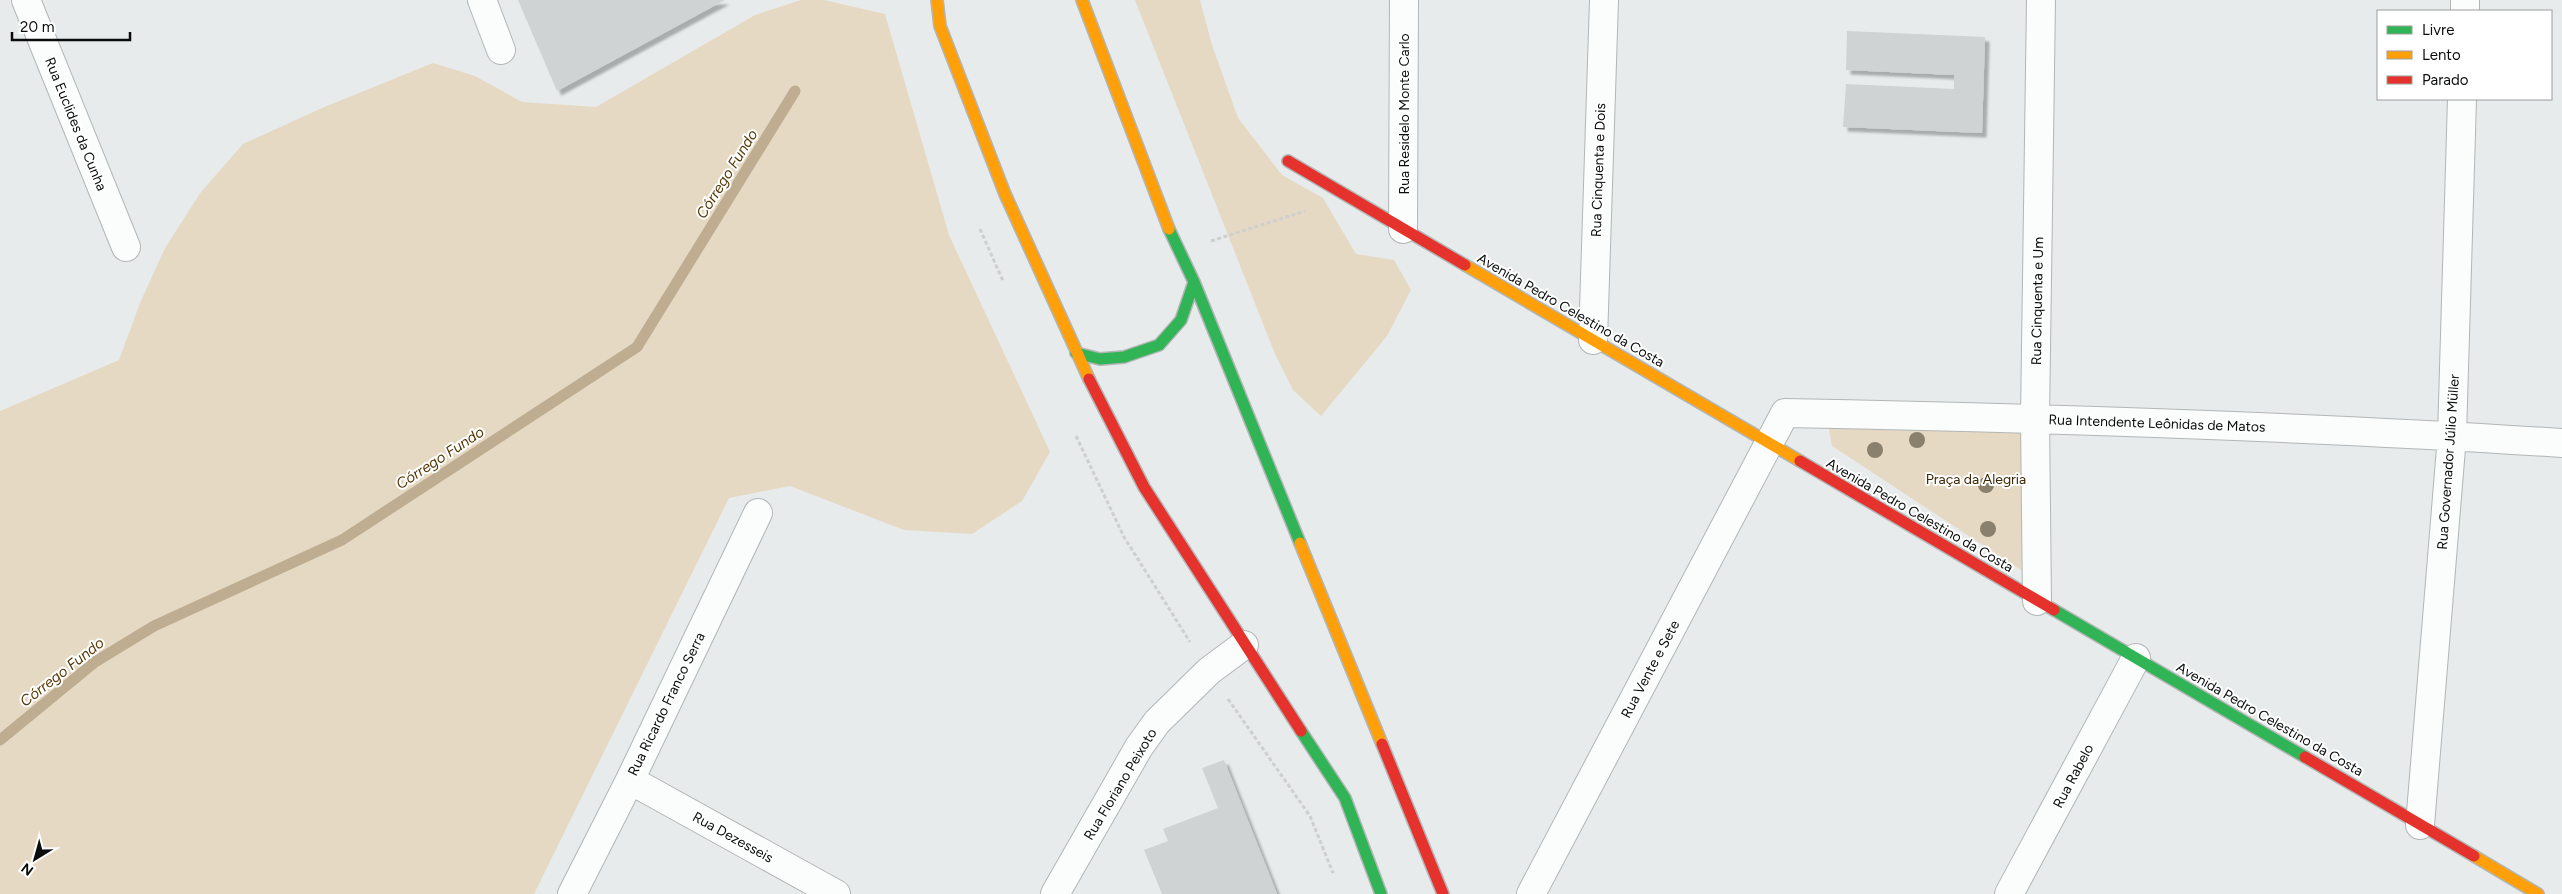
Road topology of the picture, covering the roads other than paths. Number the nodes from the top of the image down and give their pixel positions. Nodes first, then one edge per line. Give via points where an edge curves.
1 (26, 0) edge
2 (482, 0) edge
3 (937, 0) edge
4 (1082, 0) edge
5 (1404, 0) edge
6 (1604, 0) edge
7 (2041, 0) edge
8 (501, 50) dead end
9 (2462, 100) edge
10 (1288, 161) dead end
11 (1403, 229) junction
12 (126, 247) dead end
13 (1194, 282) junction
14 (1593, 340) junction
15 (1076, 353) junction
16 (2035, 418) junction
17 (2452, 436) junction
18 (1769, 443) junction
19 (2562, 443) edge
20 (758, 513) dead end
21 (2038, 601) junction
22 (1244, 645) junction
23 (2136, 658) junction
24 (630, 780) junction
25 (2420, 825) junction
26 (2510, 887) edge
27 (572, 894) edge
28 (836, 894) edge
29 (1055, 894) edge
30 (1381, 894) edge
31 (1443, 894) edge
32 (1530, 894) edge
33 (2009, 894) edge
34 (2538, 894) edge

1 - 12 street, Rua Euclides da Cunha
2 - 8 street
3 - 15 main road via 940,26 1005,194
4 - 13 main road via 1178,252
5 - 11 street, Rua Residelo Monte Carlo
6 - 14 street, Rua Cinquenta e Dois
7 - 16 street, Rua Cinquenta e Um
9 - 17 street, Rua Governador Júlio Müller
10 - 11 main road, Avenida Pedro Celestino da Costa
11 - 14 main road, Avenida Pedro Celestino da Costa
13 - 15 main road via 1181,320 1159,345 1116,358 1100,359
13 - 31 main road
14 - 18 main road, Avenida Pedro Celestino da Costa
15 - 22 main road via 1144,487
16 - 17 street, Rua Intendente Leônidas de Matos
16 - 18 street, Rua Intendente Leônidas de Matos via 1785,413
16 - 21 street, Rua Cinquenta e Um
17 - 19 street, Rua Intendente Leônidas de Matos
17 - 25 street, Rua Governador Júlio Müller
18 - 21 main road, Avenida Pedro Celestino da Costa
18 - 32 street, Rua Vente e Sete
20 - 24 street, Rua Ricardo Franco Serra
21 - 23 main road, Avenida Pedro Celestino da Costa
22 - 29 street, Rua Floriano Peixoto via 1203,676 1156,722
22 - 30 main road via 1345,798
23 - 25 main road, Avenida Pedro Celestino da Costa
23 - 33 street, Rua Rabelo
24 - 27 street, Rua Ricardo Franco Serra
24 - 28 street, Rua Dezesseis
25 - 26 main road, Avenida Pedro Celestino da Costa
26 - 34 main road, Avenida Pedro Celestino da Costa

